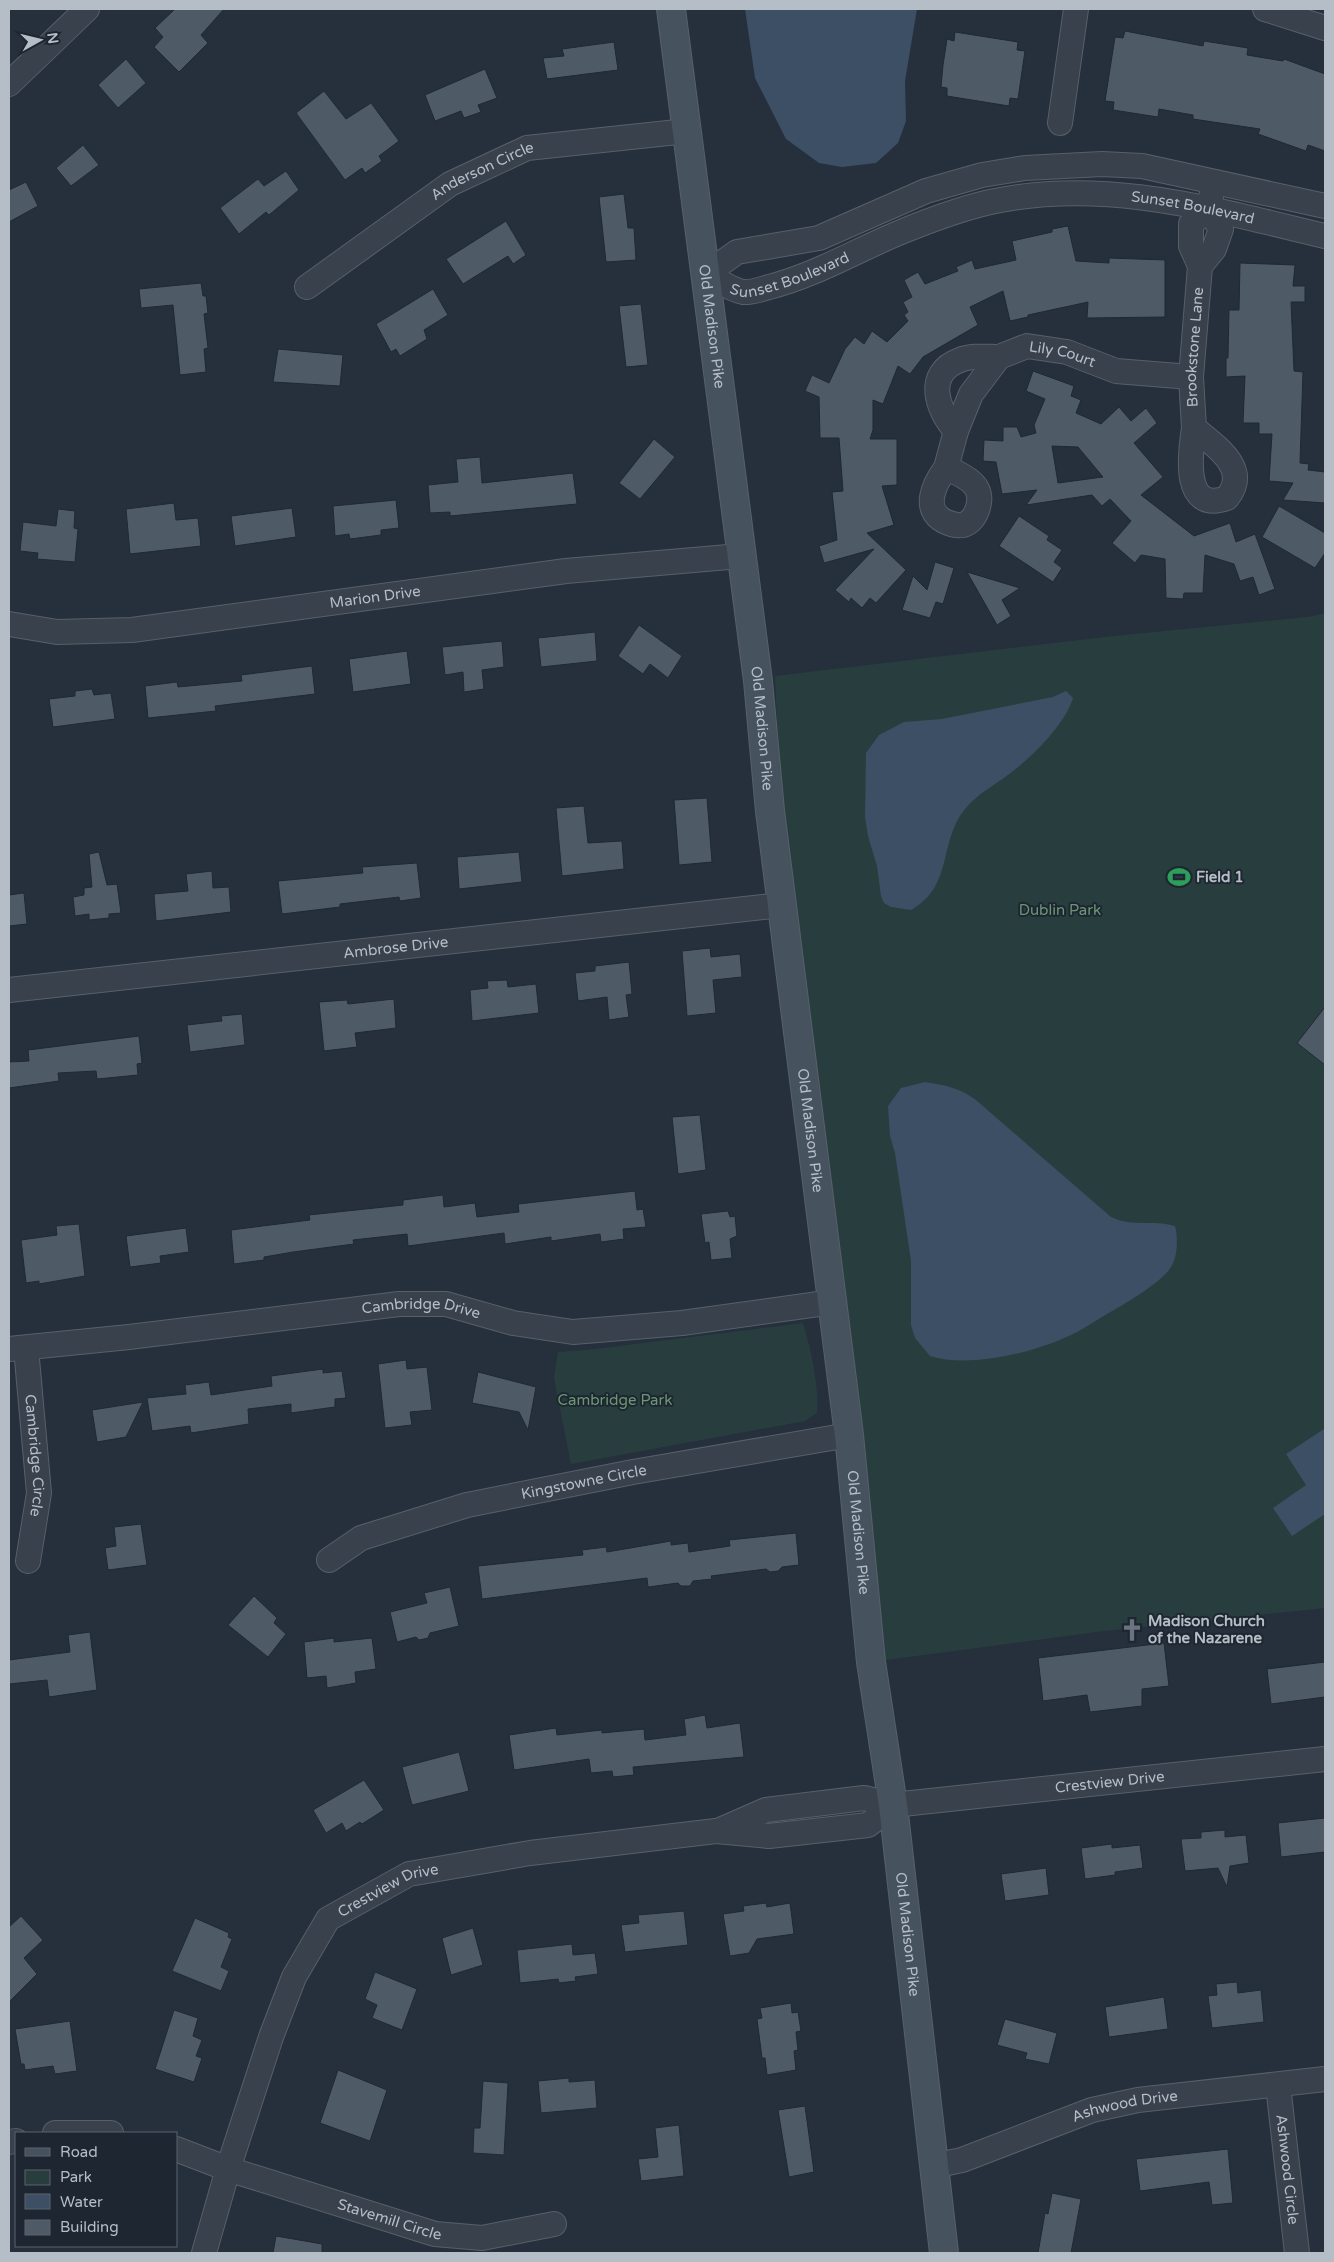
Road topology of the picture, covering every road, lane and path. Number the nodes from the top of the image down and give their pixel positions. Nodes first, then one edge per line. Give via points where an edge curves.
1 (87, 9) edge
2 (671, 9) edge
3 (1076, 9) edge
4 (1265, 9) edge
5 (1325, 28) edge
6 (9, 84) edge
7 (1060, 123) dead end
8 (687, 131) junction
9 (1214, 182) junction
10 (1325, 206) edge
11 (1208, 209) junction
12 (1325, 236) edge
13 (706, 274) junction
14 (307, 287) dead end
15 (1000, 357) junction
16 (1191, 377) junction
17 (1194, 428) dead end
18 (956, 431) junction
19 (946, 468) dead end
20 (740, 556) junction
21 (9, 624) edge
22 (781, 905) junction
23 (9, 990) edge
24 (833, 1302) junction
25 (17, 1349) edge
26 (849, 1435) junction
27 (329, 1560) dead end
28 (28, 1561) dead end
29 (1325, 1759) edge
30 (893, 1805) junction
31 (1325, 2080) edge
32 (1278, 2084) junction
33 (178, 2150) edge
34 (933, 2166) junction
35 (228, 2169) junction
36 (554, 2224) dead end
37 (204, 2253) edge
38 (944, 2253) edge
39 (1297, 2253) edge

1 - 6 street
2 - 8 main road, Old Madison Pike
3 - 7 street
4 - 5 street
8 - 13 main road, Old Madison Pike
8 - 14 street, Anderson Circle via 527,148 450,184
9 - 10 street, Sunset Boulevard
9 - 11 street
9 - 13 street, Sunset Boulevard via 1170,171 1121,165 1063,165 1006,171 926,191 819,238 737,252
11 - 12 street, Sunset Boulevard
11 - 13 street, Sunset Boulevard via 1132,195 1073,193 1018,197 942,216 803,277 760,290 743,292
11 - 16 street, Brookstone Lane via 1191,224 1191,246 1200,266
13 - 20 main road, Old Madison Pike
15 - 16 street, Lily Court via 1027,346 1067,352 1116,371
15 - 18 street via 972,394
15 - 18 street via 960,360 940,377 938,405
16 - 17 street, Brookstone Lane
18 - 19 street
20 - 21 street, Marion Drive via 566,571 132,630 57,632
20 - 22 main road, Old Madison Pike via 758,681
22 - 23 street, Ambrose Drive
22 - 24 main road, Old Madison Pike
24 - 25 street, Cambridge Drive via 682,1324 573,1332 513,1323 446,1304 399,1304
24 - 26 main road, Old Madison Pike
25 - 28 street, Cambridge Circle via 39,1493
26 - 27 street, Kingstowne Circle via 633,1472 467,1505 362,1538
26 - 30 main road, Old Madison Pike via 871,1662
29 - 30 street, Crestview Drive
30 - 34 main road, Old Madison Pike
30 - 35 street, Crestview Drive via 864,1798 766,1810 716,1831 530,1853 409,1874 328,1919 294,1977
31 - 32 street, Ashwood Drive
32 - 34 street, Ashwood Drive via 1138,2100 1092,2110 962,2160
32 - 39 street, Ashwood Circle
33 - 35 street, Stavemill Circle
34 - 38 main road, Old Madison Pike
35 - 36 street, Stavemill Circle via 435,2234 482,2238
35 - 37 street, Crestview Drive

